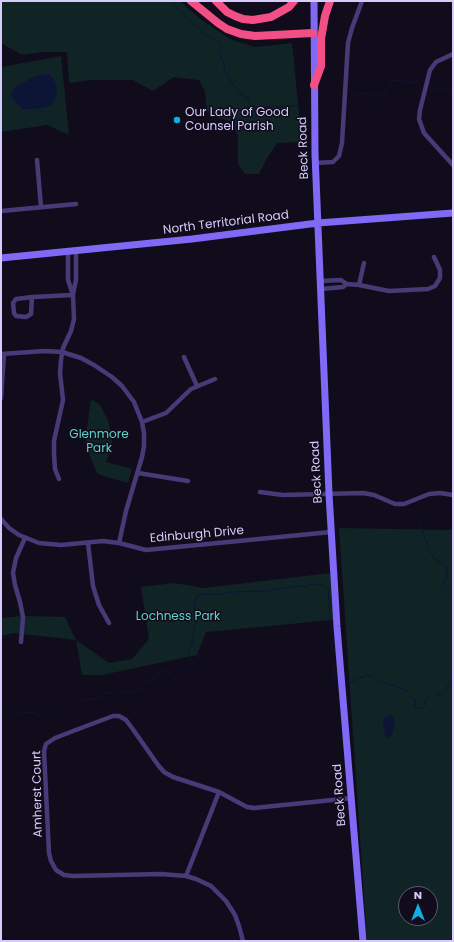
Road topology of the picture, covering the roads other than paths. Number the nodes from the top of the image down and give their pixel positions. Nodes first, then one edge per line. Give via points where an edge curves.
1 (191, 1) edge
2 (216, 1) edge
3 (294, 1) edge
4 (314, 1) edge
5 (330, 1) edge
6 (362, 1) edge
7 (314, 33) junction
8 (453, 54) edge
9 (314, 85) junction
10 (37, 160) dead end
11 (315, 163) junction
12 (453, 165) edge
13 (76, 204) dead end
14 (41, 207) junction
15 (1, 211) edge
16 (453, 213) edge
17 (318, 223) junction
18 (72, 251) junction
19 (434, 257) dead end
20 (1, 258) edge
21 (364, 263) dead end
22 (347, 284) junction
23 (321, 285) junction
24 (359, 285) junction
25 (73, 295) junction
26 (32, 297) junction
27 (62, 352) junction
28 (2, 354) edge
29 (184, 357) dead end
30 (215, 379) dead end
31 (196, 386) junction
32 (1, 398) edge
33 (142, 422) junction
34 (138, 473) junction
35 (59, 479) dead end
36 (188, 481) dead end
37 (260, 492) dead end
38 (329, 494) junction
39 (453, 495) edge
40 (1, 519) edge
41 (331, 532) junction
42 (25, 538) junction
43 (88, 542) junction
44 (119, 543) junction
45 (109, 623) dead end
46 (21, 642) dead end
47 (219, 792) junction
48 (352, 798) junction
49 (186, 876) junction
50 (243, 941) edge
51 (363, 941) edge

1 - 7 highway via 227,29 241,34 255,36
2 - 3 highway via 234,16 243,20 253,20 271,17 289,7
4 - 7 main road, Beck Road
5 - 9 highway via 321,39 320,66
6 - 11 street via 348,43 340,154 333,162
7 - 9 main road, Beck Road
8 - 12 street via 436,62 430,70 419,119 424,133
9 - 11 main road, Beck Road
10 - 14 street
11 - 17 main road, Beck Road
13 - 14 street
14 - 15 street
16 - 17 main road, North Territorial Road
17 - 18 main road, North Territorial Road
17 - 23 main road, Beck Road
18 - 20 main road, North Territorial Road
18 - 25 street via 76,280
18 - 25 street via 68,280
19 - 24 street via 440,270 440,278 438,284 430,289 389,291
21 - 24 street
22 - 23 street via 343,287
22 - 23 street via 341,280
22 - 24 street
23 - 38 main road, Beck Road
25 - 26 street
25 - 27 street via 73,326
26 - 26 street via 16,299 13,303 16,316 26,317 31,314
27 - 28 street
27 - 33 street via 87,361 112,376 130,397
27 - 35 street via 60,373 63,400 54,450 54,463
28 - 32 street
29 - 31 street
30 - 31 street
31 - 33 street via 166,413
33 - 34 street via 144,446
34 - 36 street
34 - 44 street
37 - 38 street via 283,495
38 - 39 street via 363,493 395,504 404,504 429,494
38 - 41 main road, Beck Road
40 - 42 street, Edinburgh Drive
41 - 44 street, Edinburgh Drive via 151,550
41 - 48 main road, Beck Road
42 - 43 street, Edinburgh Drive via 52,545
42 - 46 street via 16,558 14,573 14,585 23,617
43 - 44 street, Edinburgh Drive
43 - 45 street via 93,586 99,605
47 - 48 street, Amherst Court via 251,808
47 - 49 street
47 - 49 street, Amherst Court via 164,772 129,724 120,716 113,716 55,738 45,747 49,853 56,870 64,875 73,876
48 - 51 main road, Beck Road
49 - 50 street, Amherst Court via 211,886 226,901 240,926

